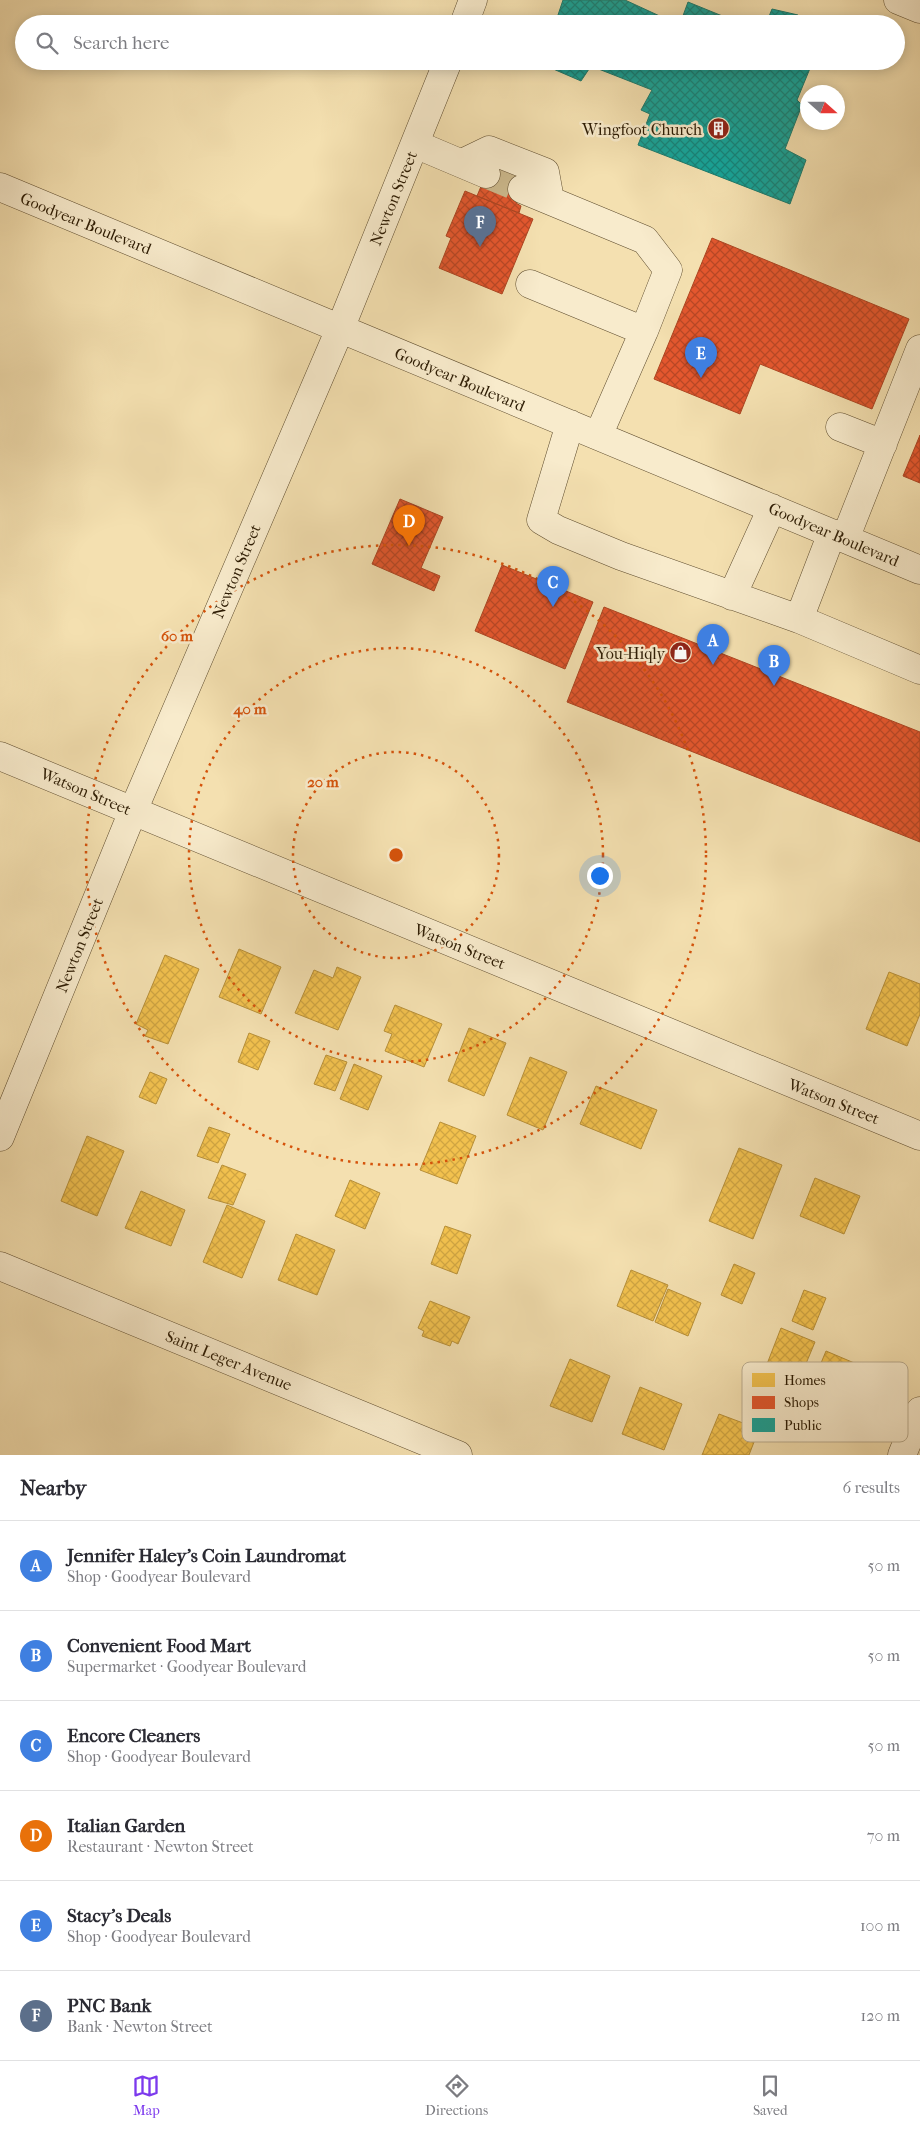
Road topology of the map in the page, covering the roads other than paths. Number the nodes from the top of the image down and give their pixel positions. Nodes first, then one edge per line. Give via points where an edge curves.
1 (473, 0) edge
2 (898, 0) edge
3 (920, 9) edge
4 (467, 15) edge
5 (444, 70) edge
6 (415, 144) junction
7 (462, 163) junction
8 (486, 174) tunnel mouth
9 (0, 187) edge
10 (522, 189) tunnel mouth
11 (550, 200) junction
12 (530, 284) dead end
13 (340, 329) junction
14 (644, 331) junction
15 (920, 350) edge
16 (570, 424) junction
17 (840, 427) dead end
18 (598, 436) junction
19 (883, 444) junction
20 (772, 508) junction
21 (838, 536) junction
22 (920, 570) edge
23 (732, 596) junction
24 (799, 618) junction
25 (920, 670) edge
26 (0, 756) edge
27 (133, 811) junction
28 (920, 1136) edge
29 (0, 1137) edge
30 (0, 1266) edge
31 (920, 1411) edge
32 (908, 1440) edge
33 (907, 1442) edge
34 (458, 1455) edge
35 (902, 1455) edge

1 - 4 street
2 - 3 street
5 - 6 street, Newton Street
6 - 7 street
6 - 13 street, Newton Street
7 - 8 street
7 - 11 street via 490,150 545,172
9 - 13 street, Goodyear Boulevard
10 - 11 street
11 - 14 street via 645,240 668,270
12 - 14 street
13 - 16 street, Goodyear Boulevard
13 - 27 street, Newton Street
14 - 18 street
15 - 19 street
16 - 18 street, Goodyear Boulevard
16 - 23 street via 540,520 621,556
17 - 19 street
18 - 20 street, Goodyear Boulevard
19 - 21 street
20 - 21 street, Goodyear Boulevard
20 - 23 street
21 - 22 street, Goodyear Boulevard
21 - 24 street
23 - 24 street
24 - 25 street
26 - 27 street, Watson Street
27 - 28 street, Watson Street
27 - 29 street, Newton Street
30 - 34 street, Saint Leger Avenue
31 - 32 street
33 - 35 street

